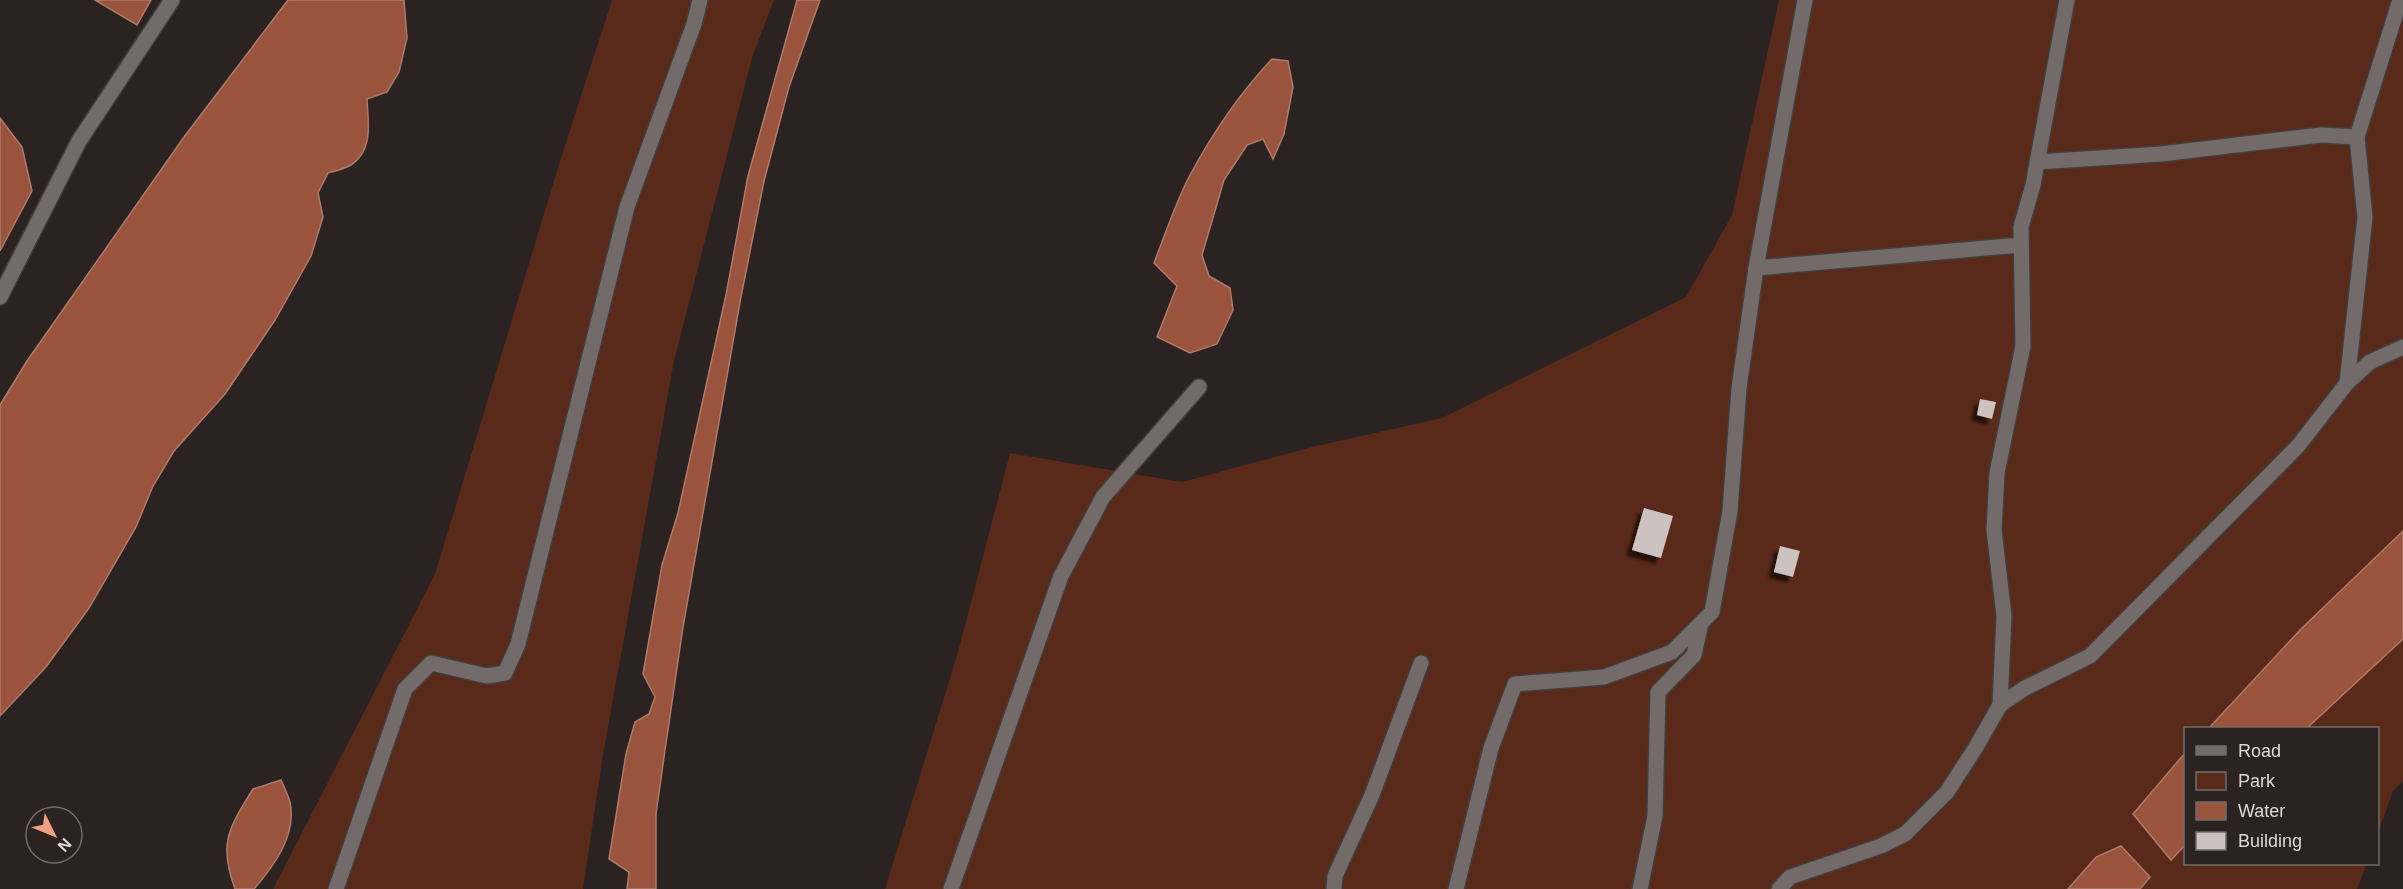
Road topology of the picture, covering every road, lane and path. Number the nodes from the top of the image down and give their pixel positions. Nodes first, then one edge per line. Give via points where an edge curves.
1 (172, 0) edge
2 (700, 0) edge
3 (1805, 0) edge
4 (2067, 0) edge
5 (2400, 0) edge
6 (2357, 137) junction
7 (2037, 162) junction
8 (2021, 245) junction
9 (1756, 268) junction
10 (0, 297) edge
11 (2403, 347) edge
12 (2348, 383) junction
13 (1199, 387) dead end
14 (1701, 623) junction
15 (1421, 663) dead end
16 (2000, 705) junction
17 (336, 889) edge
18 (951, 889) edge
19 (1334, 889) edge
20 (1456, 889) edge
21 (1640, 889) edge
22 (1779, 889) edge

1 - 10 street via 79,141
2 - 17 street via 627,207 518,644 506,674 487,676 431,663 405,689
3 - 9 street
4 - 7 street
5 - 6 street
6 - 7 street via 2321,135 2161,154
6 - 12 street via 2365,217
7 - 8 street via 2021,228
8 - 9 street
8 - 16 street via 2023,346 1997,473 1994,530 2004,616
9 - 14 street via 1739,388 1730,511 1712,612
11 - 12 street via 2370,362
12 - 16 street via 2298,446 2090,656
13 - 18 street via 1103,497 1061,576
14 - 20 street via 1672,652 1604,677 1515,684 1491,748
14 - 21 street via 1694,655 1658,692 1655,816
15 - 19 street via 1372,795 1335,876
16 - 22 street via 1947,792 1905,834 1790,877

